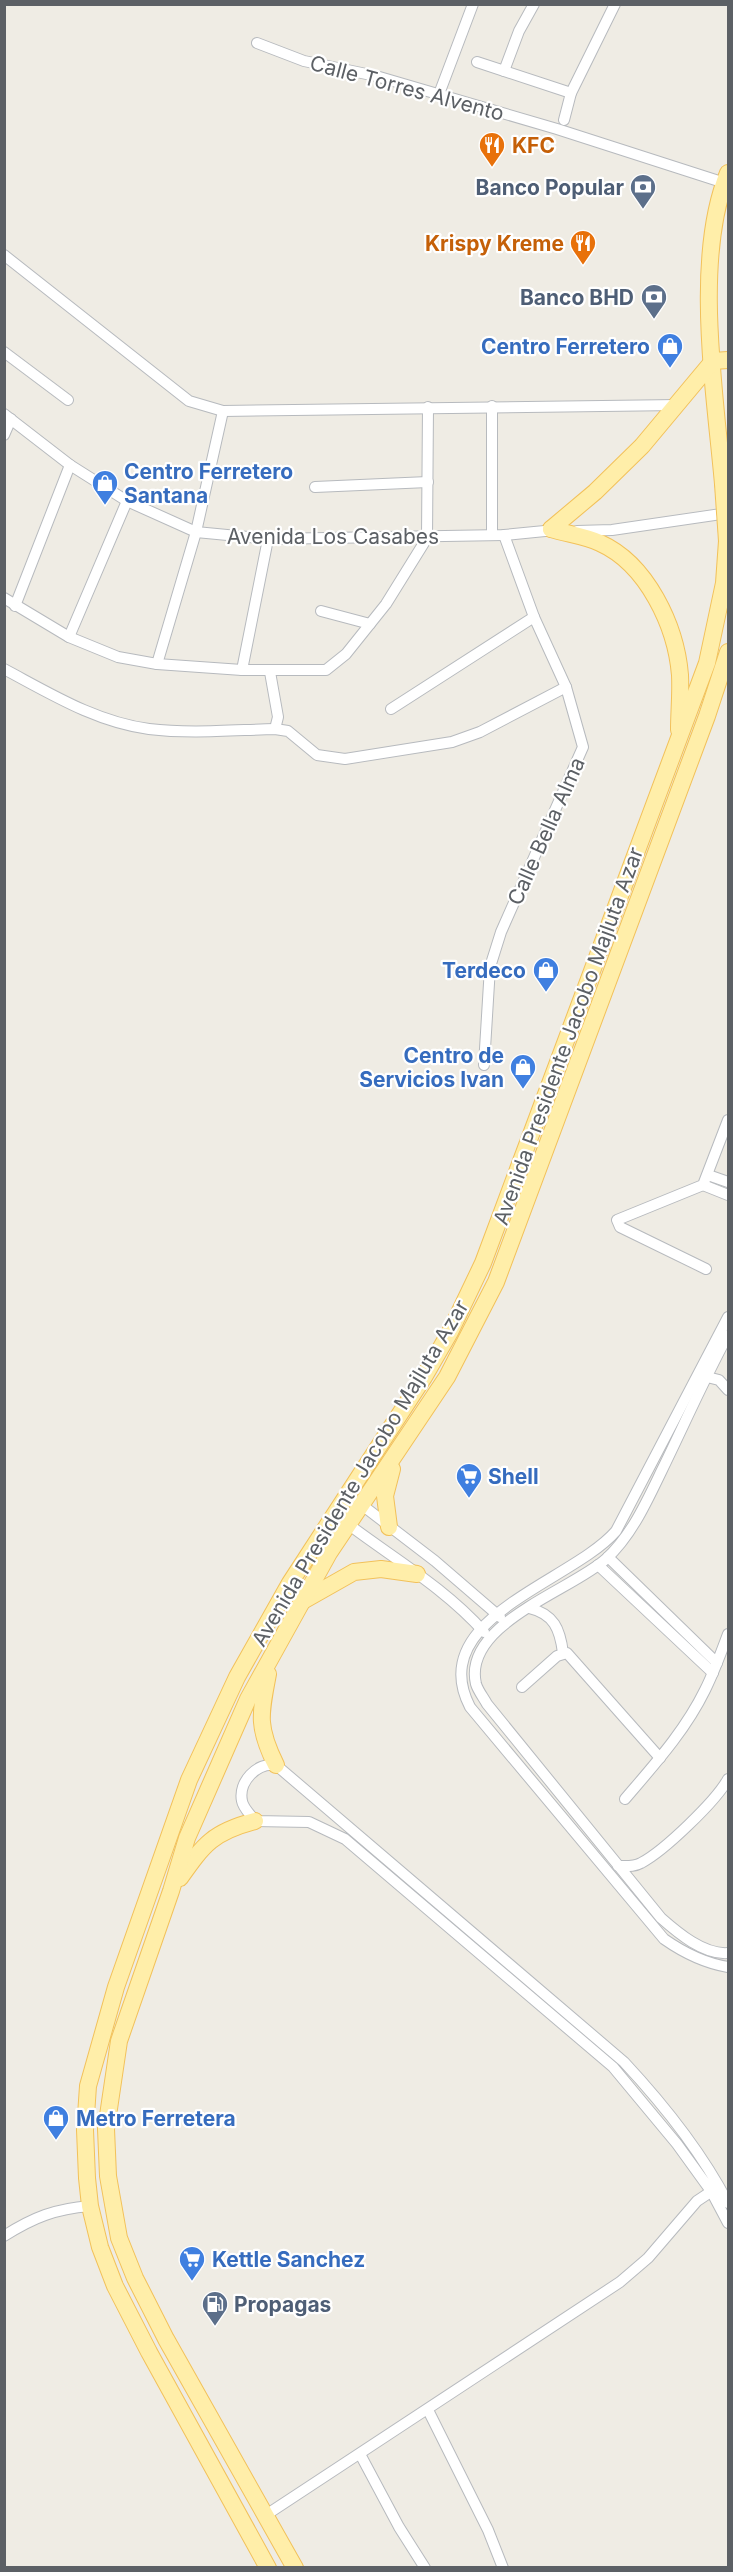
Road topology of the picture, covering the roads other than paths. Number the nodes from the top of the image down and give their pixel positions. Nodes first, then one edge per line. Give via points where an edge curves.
1 (473, 4) edge
2 (534, 4) edge
3 (615, 4) edge
4 (257, 43) dead end
5 (477, 62) dead end
6 (504, 71) junction
7 (571, 93) junction
8 (439, 94) junction
9 (564, 120) dead end
10 (727, 180) edge
11 (4, 255) edge
12 (4, 352) edge
13 (721, 360) edge
14 (68, 400) dead end
15 (678, 405) junction
16 (492, 406) junction
17 (428, 407) junction
18 (223, 411) junction
19 (8, 416) edge
20 (4, 435) edge
21 (70, 465) junction
22 (428, 482) junction
23 (315, 487) dead end
24 (128, 501) junction
25 (729, 513) edge
26 (551, 530) junction
27 (196, 532) junction
28 (492, 535) junction
29 (504, 535) junction
30 (426, 538) junction
31 (268, 539) junction
32 (727, 541) edge
33 (4, 598) edge
34 (15, 606) junction
35 (321, 611) dead end
36 (534, 617) junction
37 (370, 624) junction
38 (69, 638) junction
39 (729, 652) edge
40 (157, 664) junction
41 (4, 669) edge
42 (242, 670) junction
43 (270, 672) junction
44 (566, 687) junction
45 (391, 709) dead end
46 (275, 729) junction
47 (678, 742) junction
48 (484, 1065) dead end
49 (729, 1120) edge
50 (705, 1180) junction
51 (729, 1182) edge
52 (729, 1195) edge
53 (706, 1269) dead end
54 (729, 1317) edge
55 (729, 1335) edge
56 (707, 1377) junction
57 (729, 1390) edge
58 (398, 1453) junction
59 (355, 1500) junction
60 (334, 1514) junction
61 (349, 1525) junction
62 (389, 1527) junction
63 (608, 1557) junction
64 (598, 1566) junction
65 (449, 1573) junction
66 (417, 1574) junction
67 (436, 1587) junction
68 (300, 1603) junction
69 (529, 1608) junction
70 (496, 1614) junction
71 (507, 1623) junction
72 (480, 1628) junction
73 (729, 1634) edge
74 (490, 1638) junction
75 (562, 1653) junction
76 (271, 1659) junction
77 (715, 1668) junction
78 (522, 1687) dead end
79 (660, 1758) junction
80 (276, 1765) junction
81 (729, 1779) edge
82 (625, 1799) dead end
83 (255, 1821) junction
84 (618, 1866) junction
85 (171, 1892) junction
86 (729, 1953) edge
87 (729, 1967) edge
88 (715, 2188) junction
89 (729, 2203) edge
90 (90, 2206) junction
91 (729, 2223) edge
92 (4, 2236) edge
93 (428, 2410) junction
94 (360, 2454) junction
95 (266, 2515) junction
96 (268, 2568) edge
97 (296, 2568) edge
98 (425, 2568) edge
99 (503, 2568) edge

1 - 8 street
2 - 6 street
3 - 7 street
4 - 8 street, Calle Torres Alvento via 304,61
5 - 6 street
6 - 7 street
7 - 9 street
8 - 10 street, Calle Torres Alvento
10 - 13 main road, Avenida Presidente Jacobo Majluta Azar via 709,273
11 - 18 street via 189,401
12 - 14 street
13 - 15 main road
13 - 32 main road, Avenida Presidente Jacobo Majluta Azar, bridge
15 - 16 street
15 - 26 main road via 623,466
16 - 17 street
16 - 28 street
17 - 18 street
17 - 22 street
18 - 27 street
19 - 20 street
19 - 21 street, Avenida Los Casabes
21 - 24 street, Avenida Los Casabes
21 - 34 street
22 - 23 street
22 - 30 street
24 - 27 street, Avenida Los Casabes
24 - 38 street
25 - 26 street, Avenida Los Casabes via 612,530
26 - 29 street, Avenida Los Casabes
26 - 47 main road via 600,543 623,558 645,582 666,618 677,653
27 - 31 street, Avenida Los Casabes
27 - 40 street
28 - 29 street, Avenida Los Casabes
28 - 30 street, Avenida Los Casabes
29 - 36 street, Calle Bella Alma
30 - 31 street, Avenida Los Casabes
30 - 37 street
31 - 42 street
32 - 47 main road, Avenida Presidente Jacobo Majluta Azar via 718,622
33 - 34 street
34 - 38 street
35 - 37 street
36 - 44 street, Calle Bella Alma
36 - 45 street
37 - 43 street via 346,654 326,670
38 - 40 street via 118,657
39 - 58 main road, Avenida Presidente Jacobo Majluta Azar via 496,1282 447,1377
40 - 42 street
41 - 46 street via 74,706 118,722 150,729
42 - 43 street
43 - 46 street via 278,717
44 - 46 street via 480,732 452,742 345,759 317,755 288,731
44 - 48 street, Calle Bella Alma via 583,747 501,932 490,967
47 - 59 main road, Avenida Presidente Jacobo Majluta Azar via 483,1263 445,1341
49 - 50 street
50 - 51 street
50 - 52 street
50 - 53 street via 617,1220 620,1227
54 - 70 street via 616,1532 599,1548
55 - 56 street
56 - 57 street via 719,1380
56 - 63 street via 646,1503 628,1534
58 - 59 main road, Avenida Presidente Jacobo Majluta Azar
58 - 62 main road via 386,1496
59 - 60 main road, Avenida Presidente Jacobo Majluta Azar
59 - 61 main road, Avenida Presidente Jacobo Majluta Azar
59 - 62 street
60 - 61 street
60 - 90 main road, Avenida Presidente Jacobo Majluta Azar via 237,1677 189,1780 116,1987 88,2086 85,2130
61 - 66 street
61 - 68 main road, Avenida Presidente Jacobo Majluta Azar
62 - 65 street
63 - 64 street
63 - 77 street
64 - 69 street
64 - 77 street
65 - 67 street
65 - 70 street
66 - 67 street
66 - 68 main road via 381,1569 354,1572
67 - 72 street
68 - 76 main road, Avenida Presidente Jacobo Majluta Azar
69 - 71 street
69 - 75 street via 554,1622
70 - 71 street
70 - 72 street
71 - 74 street
72 - 74 street
72 - 87 street via 463,1660 462,1685 470,1707 664,1939 694,1957
73 - 77 street
74 - 84 street via 476,1663 476,1685
75 - 78 street
75 - 79 street via 572,1657
76 - 80 main road via 262,1728
76 - 85 main road, Avenida Presidente Jacobo Majluta Azar via 209,1784
77 - 79 street via 704,1692
79 - 82 street
80 - 83 street via 262,1767 244,1782 242,1804
80 - 88 street via 624,2062 665,2110
81 - 84 street via 687,1826 642,1862
83 - 85 main road via 209,1841
83 - 88 street via 309,1822 345,1839 613,2067
84 - 86 street via 679,1934 712,1950
85 - 95 main road, Avenida Presidente Jacobo Majluta Azar via 119,2041 106,2129 108,2176 119,2238 135,2277
88 - 89 street
88 - 91 street
88 - 93 street via 697,2201 648,2258 620,2282
90 - 92 street via 37,2217
90 - 96 main road, Avenida Presidente Jacobo Majluta Azar via 115,2286
93 - 94 street
93 - 99 street
94 - 95 street
94 - 98 street
95 - 97 main road, Avenida Presidente Jacobo Majluta Azar

